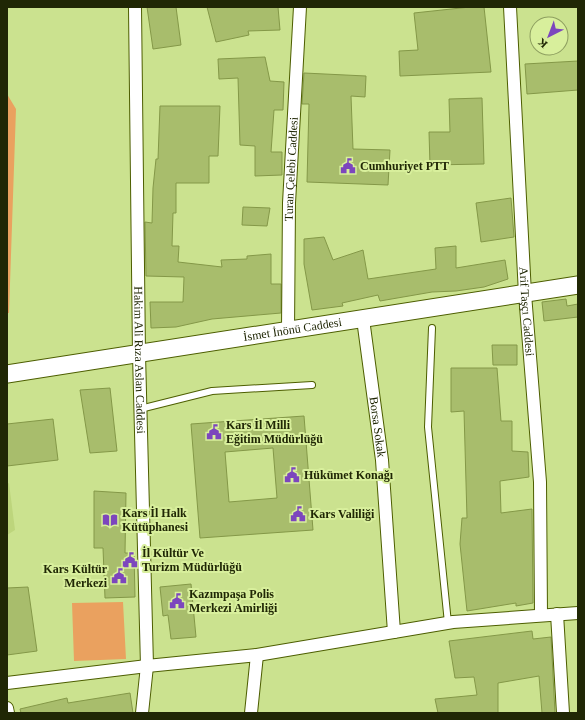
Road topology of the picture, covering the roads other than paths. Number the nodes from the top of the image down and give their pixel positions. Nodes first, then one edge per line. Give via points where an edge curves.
1 (135, 7) edge
2 (300, 7) edge
3 (510, 7) edge
4 (578, 285) edge
5 (525, 294) junction
6 (363, 319) junction
7 (432, 328) dead end
8 (288, 330) junction
9 (139, 354) junction
10 (7, 374) edge
11 (312, 385) dead end
12 (140, 409) junction
13 (578, 613) edge
14 (557, 614) junction
15 (541, 615) junction
16 (448, 623) junction
17 (394, 632) junction
18 (257, 655) junction
19 (147, 666) junction
20 (7, 683) edge
21 (7, 708) edge
22 (8, 713) edge
23 (142, 713) edge
24 (251, 713) edge
25 (563, 713) edge

1 - 9 street, Hakim Ali Rıza Aslan Caddesi
2 - 8 street, Turan Çelebi Caddesi via 289,203
3 - 5 street, Arif Taşçı Caddesi
4 - 5 main road, İsmet İnönü Caddesi
5 - 6 main road, İsmet İnönü Caddesi
5 - 15 street, Arif Taşçı Caddesi via 540,482
6 - 8 main road, İsmet İnönü Caddesi
6 - 17 street, Borsa Sokak via 382,460
7 - 16 lane via 428,427
8 - 9 main road, İsmet İnönü Caddesi
9 - 10 main road, İsmet İnönü Caddesi
9 - 12 street, Hakim Ali Rıza Aslan Caddesi
11 - 12 lane via 212,391
12 - 19 street, Hakim Ali Rıza Aslan Caddesi
13 - 14 street
14 - 15 street
14 - 25 street
15 - 16 street
16 - 17 street
17 - 18 street
18 - 19 street
18 - 24 street
19 - 20 street
19 - 23 street, Hakim Ali Rıza Aslan Caddesi
21 - 22 street

